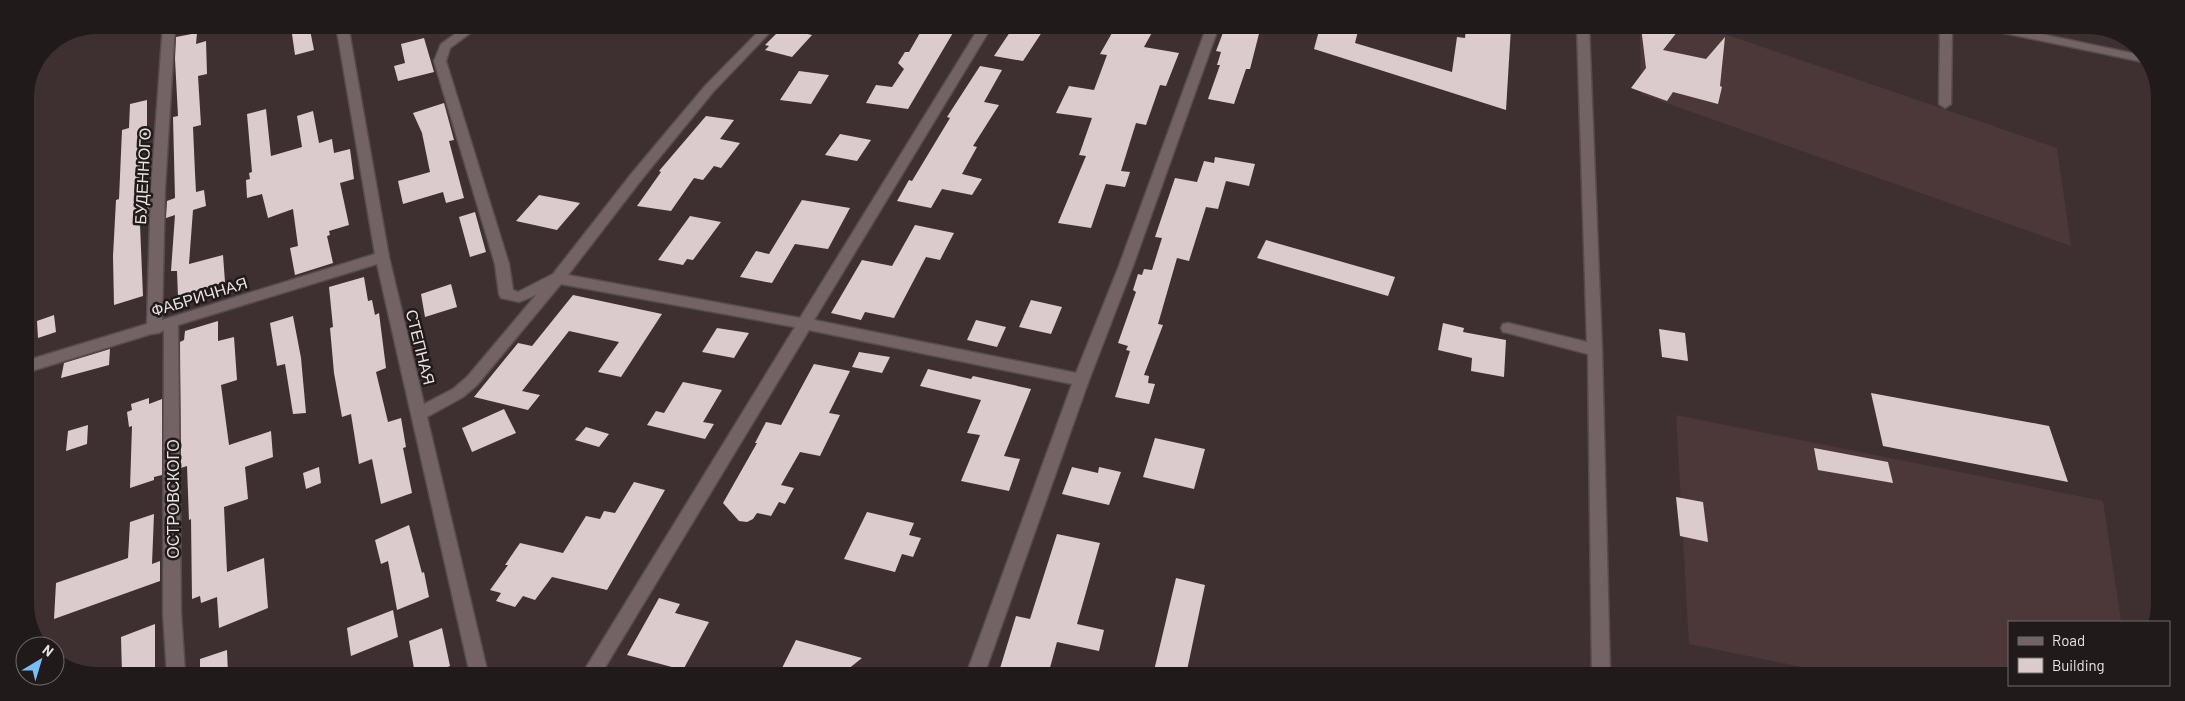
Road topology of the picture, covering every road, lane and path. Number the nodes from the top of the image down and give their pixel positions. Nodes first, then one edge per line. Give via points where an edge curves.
1 (167, 34) edge
2 (344, 34) edge
3 (464, 34) edge
4 (762, 34) edge
5 (981, 34) edge
6 (1210, 34) edge
7 (1583, 34) edge
8 (1946, 34) edge
9 (2023, 34) edge
10 (2138, 58) edge
11 (1945, 104) dead end
12 (382, 258) junction
13 (558, 278) junction
14 (171, 324) junction
15 (806, 324) junction
16 (1508, 328) dead end
17 (154, 329) junction
18 (1595, 350) junction
19 (34, 364) edge
20 (1081, 380) junction
21 (420, 414) junction
22 (176, 667) edge
23 (477, 667) edge
24 (595, 667) edge
25 (978, 667) edge
26 (1600, 667) edge

1 - 17 street, БУДЕННОГО
2 - 12 street, СТЕПНАЯ
3 - 13 street via 446,46 440,61 502,264 506,294 519,297
4 - 13 street via 709,89
5 - 15 street
6 - 20 street via 1130,256
7 - 18 street
8 - 11 street
9 - 10 street
12 - 14 street, ФАБРИЧНАЯ
12 - 21 street, СТЕПНАЯ
13 - 15 street
13 - 21 street via 472,381 458,393
14 - 17 street, ФАБРИЧНАЯ
14 - 22 street, ОСТРОВСКОГО via 172,612
15 - 20 street
15 - 24 street
16 - 18 street
17 - 19 street, ФАБРИЧНАЯ
18 - 26 street
20 - 25 street
21 - 23 street, СТЕПНАЯ

